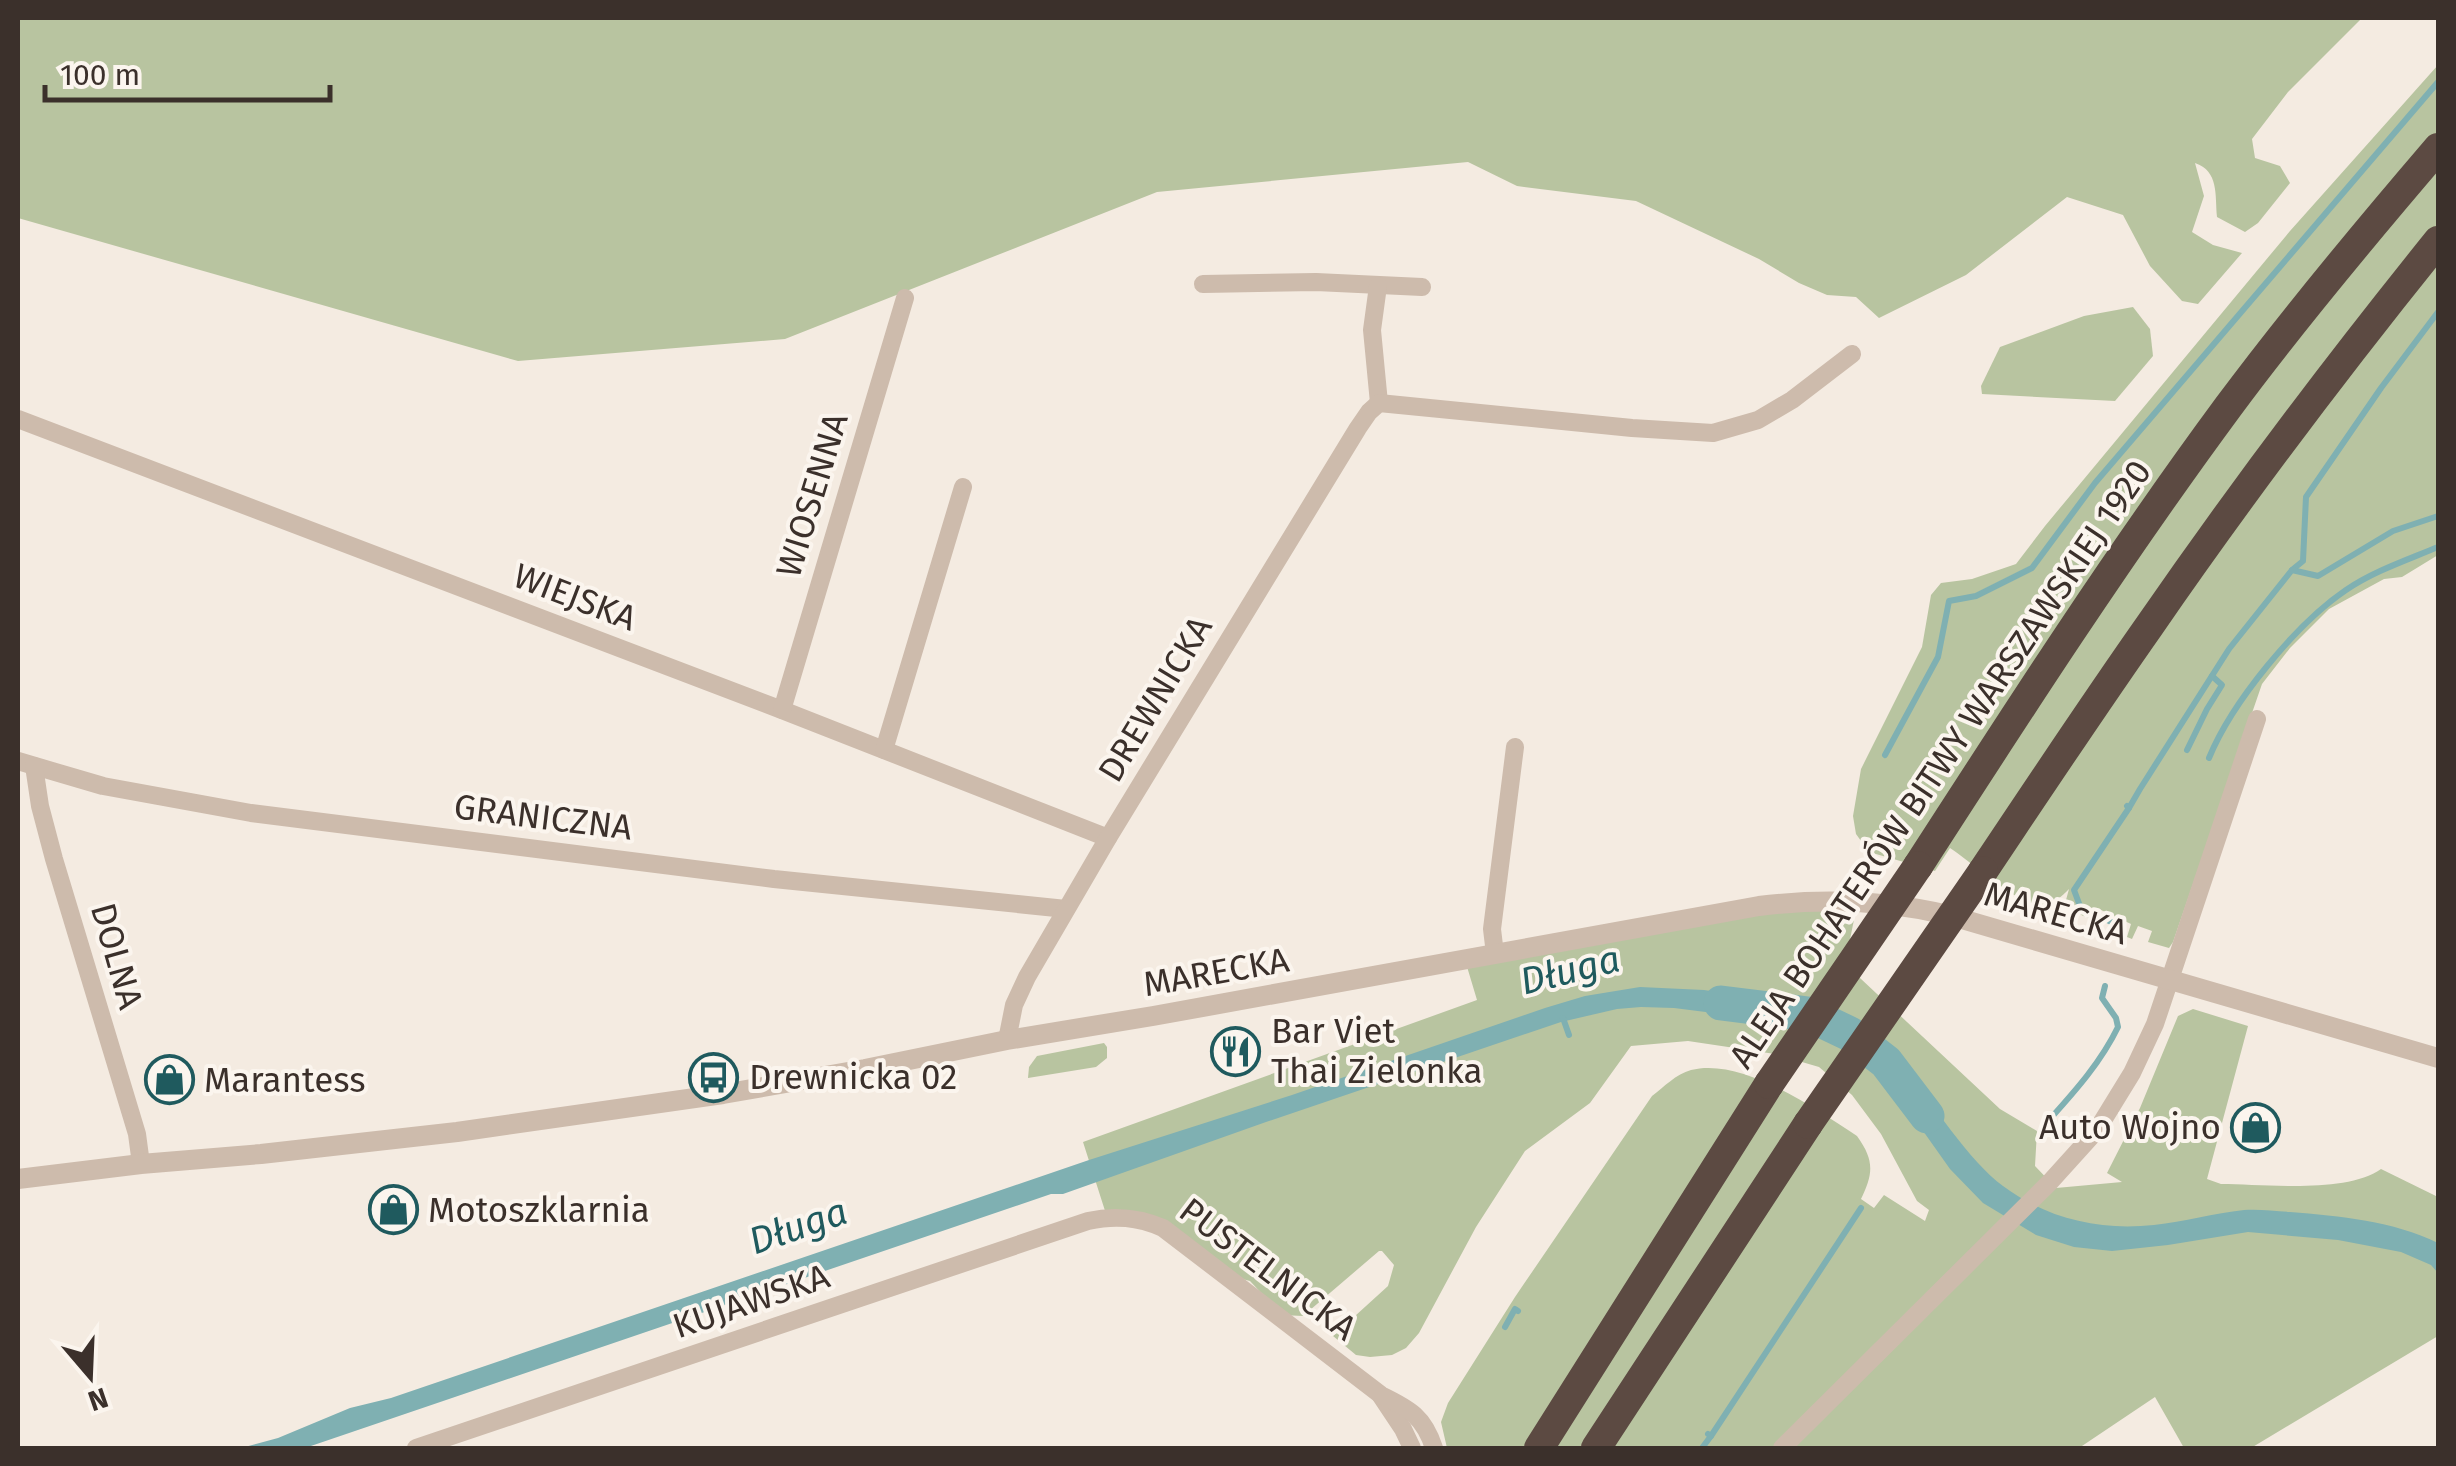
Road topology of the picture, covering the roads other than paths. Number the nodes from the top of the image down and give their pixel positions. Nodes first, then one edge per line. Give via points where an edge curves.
1 (2438, 148) edge
2 (2438, 241) edge
3 (1204, 284) dead end
4 (1378, 286) junction
5 (1422, 288) dead end
6 (905, 298) dead end
7 (1852, 354) dead end
8 (1379, 403) junction
9 (18, 419) edge
10 (962, 487) dead end
11 (782, 710) junction
12 (2258, 719) dead end
13 (1514, 747) dead end
14 (884, 750) junction
15 (26, 763) edge
16 (1108, 838) junction
17 (1066, 910) junction
18 (1495, 954) junction
19 (2172, 981) junction
20 (1007, 1040) junction
21 (2438, 1058) edge
22 (141, 1164) junction
23 (18, 1179) edge
24 (1107, 1217) joint
25 (1381, 1395) junction
26 (416, 1448) edge
27 (1412, 1448) edge
28 (1434, 1448) edge
29 (1538, 1448) edge
30 (1596, 1448) edge
31 (1782, 1448) edge

1 - 29 highway, ALEJA BOHATERÓW BITWY WARSZAWSKIEJ 1920, bridge via 2228,407 2093,596 1768,1084
2 - 30 highway, bridge via 2150,624
3 - 4 street
4 - 5 street
4 - 8 street via 1372,330
6 - 11 street, WIOSENNA
7 - 8 street via 1758,420 1713,434
8 - 16 street, DREWNICKA
9 - 11 street, WIEJSKA
10 - 14 street
11 - 14 street, WIEJSKA
12 - 19 street
13 - 18 street via 1492,930
14 - 16 street, WIEJSKA
15 - 17 street, GRANICZNA via 103,786 250,812
15 - 22 street, DOLNA
16 - 17 street, DREWNICKA
17 - 20 street, DREWNICKA via 1019,991
18 - 19 street, MARECKA via 1760,906 1858,900 1948,915
18 - 20 street, MARECKA
19 - 21 street, MARECKA
19 - 31 street via 2132,1073 2097,1130
20 - 22 street, MARECKA via 586,1114
22 - 23 street, MARECKA
24 - 25 street, PUSTELNICKA via 1163,1228
24 - 26 street, KUJAWSKA
25 - 27 street, PUSTELNICKA
25 - 28 street, PUSTELNICKA via 1411,1410

